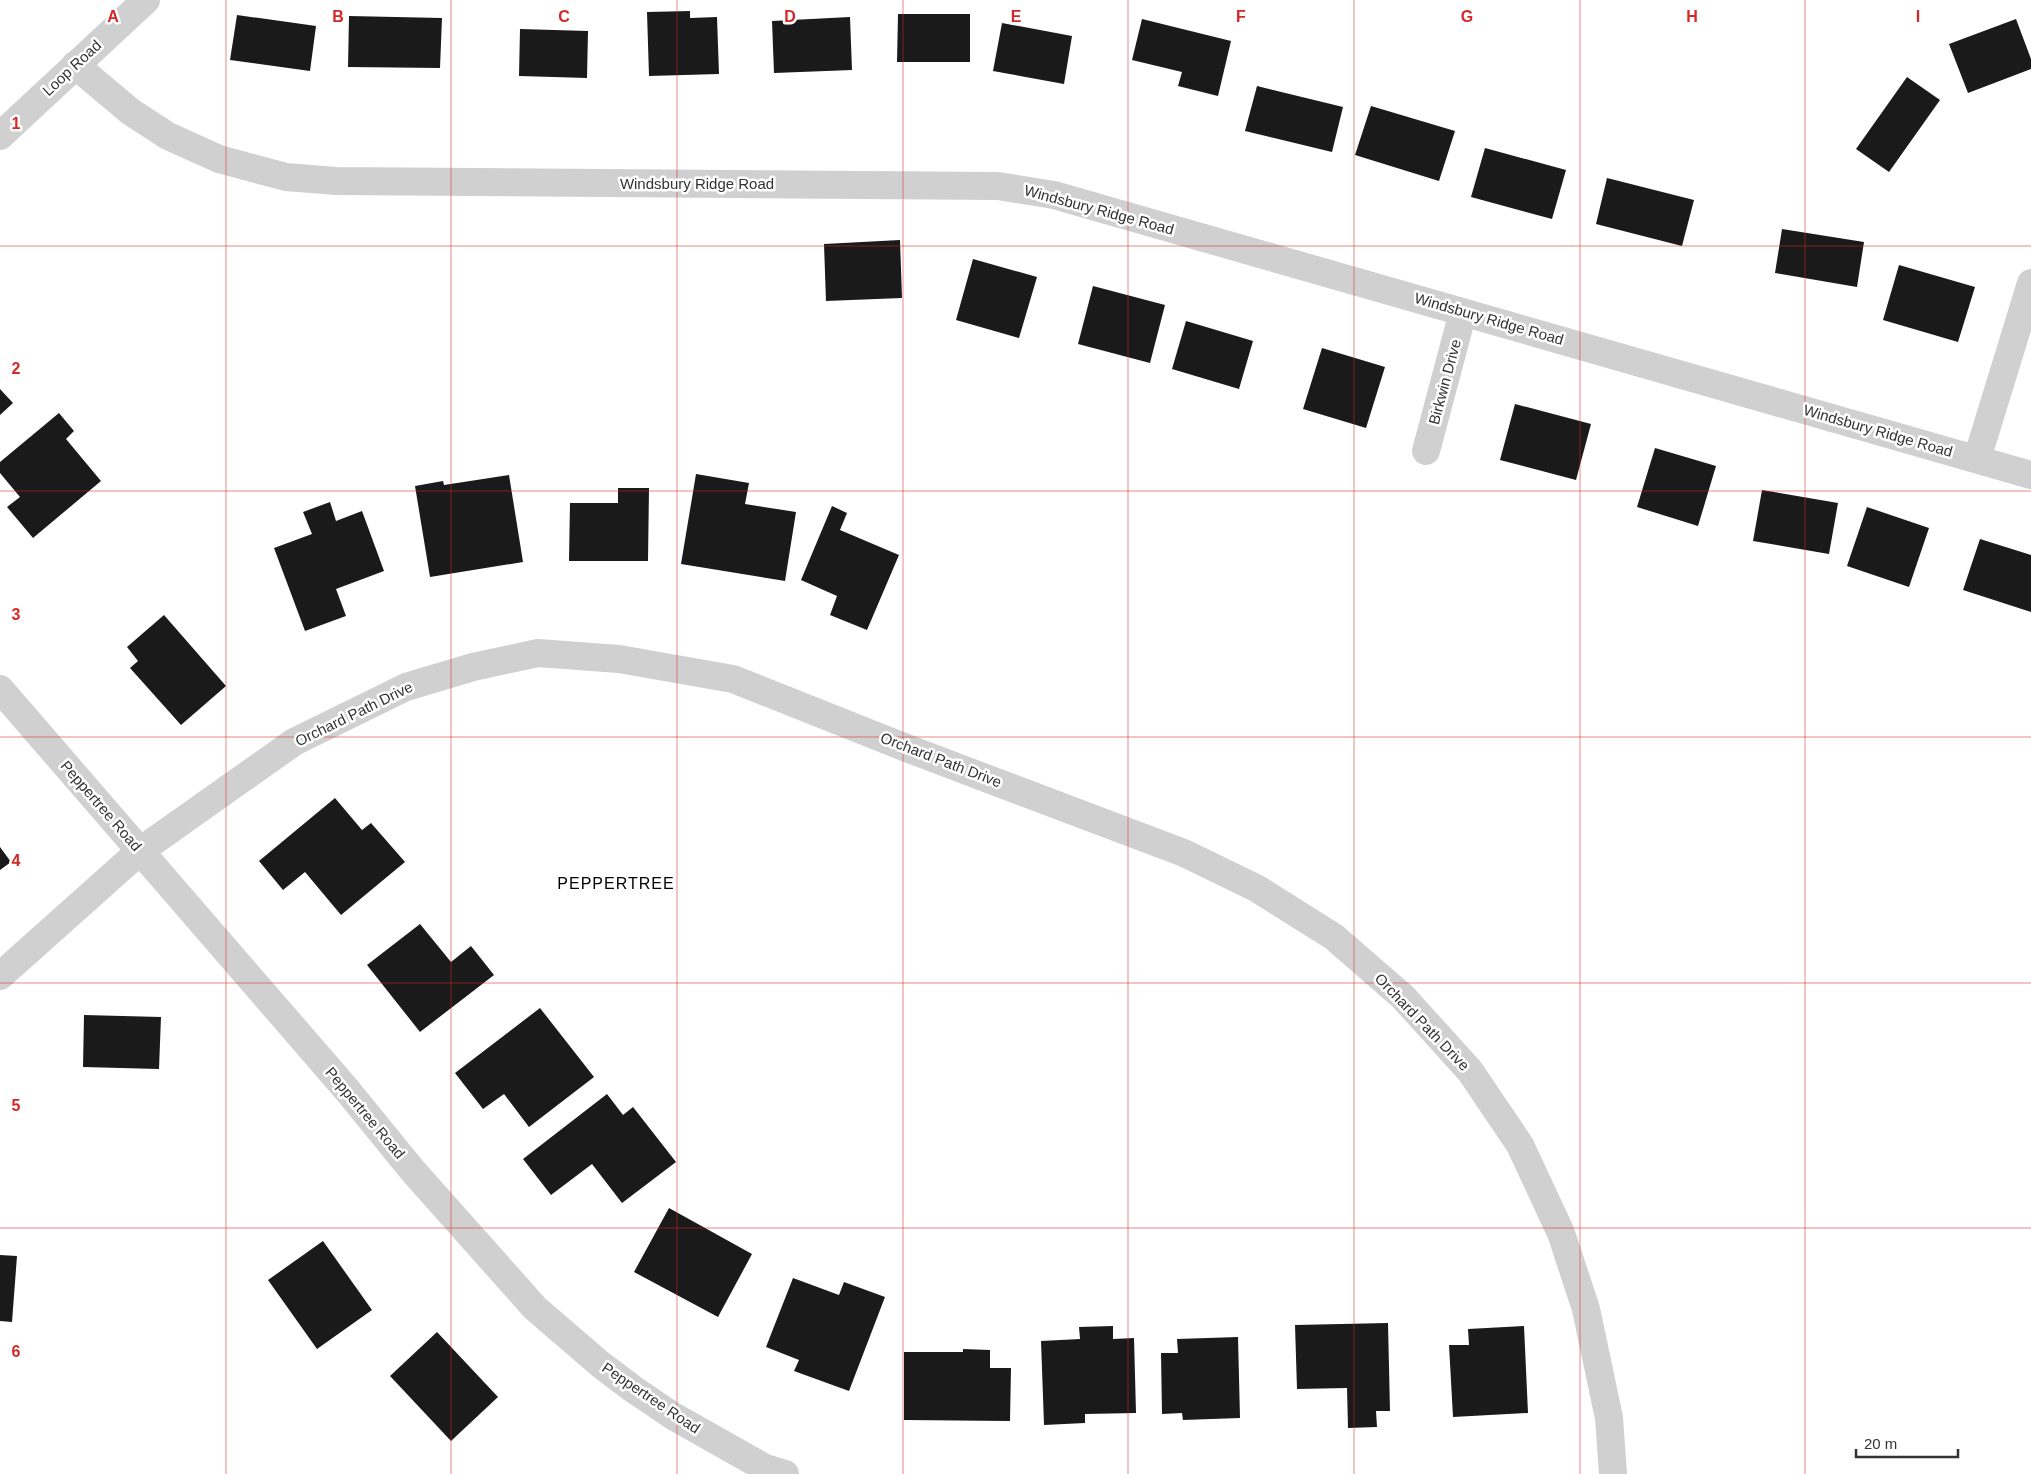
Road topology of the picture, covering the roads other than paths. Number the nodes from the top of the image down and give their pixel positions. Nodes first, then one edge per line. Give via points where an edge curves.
1 (146, 0) edge
2 (74, 65) junction
3 (0, 136) edge
4 (2031, 282) edge
5 (1463, 312) junction
6 (1426, 451) dead end
7 (1977, 459) junction
8 (2031, 475) edge
9 (0, 689) edge
10 (140, 850) junction
11 (0, 976) edge
12 (771, 1472) edge
13 (1613, 1474) edge

1 - 2 street, Loop Road
2 - 3 street, Loop Road
2 - 5 street, Windsbury Ridge Road via 131,112 168,136 219,159 286,177 336,181 998,186 1054,195
4 - 7 street
5 - 6 street, Birkwin Drive
5 - 7 street, Windsbury Ridge Road
7 - 8 street, Windsbury Ridge Road
9 - 10 street, Peppertree Road
10 - 11 street, Orchard Path Drive
10 - 12 street, Peppertree Road via 413,1171 535,1308 633,1389 673,1416
10 - 13 street, Orchard Path Drive via 294,742 406,687 472,667 538,653 619,659 733,679 1184,853 1256,888 1334,936 1403,997 1470,1071 1520,1145 1561,1233 1586,1309 1609,1418

